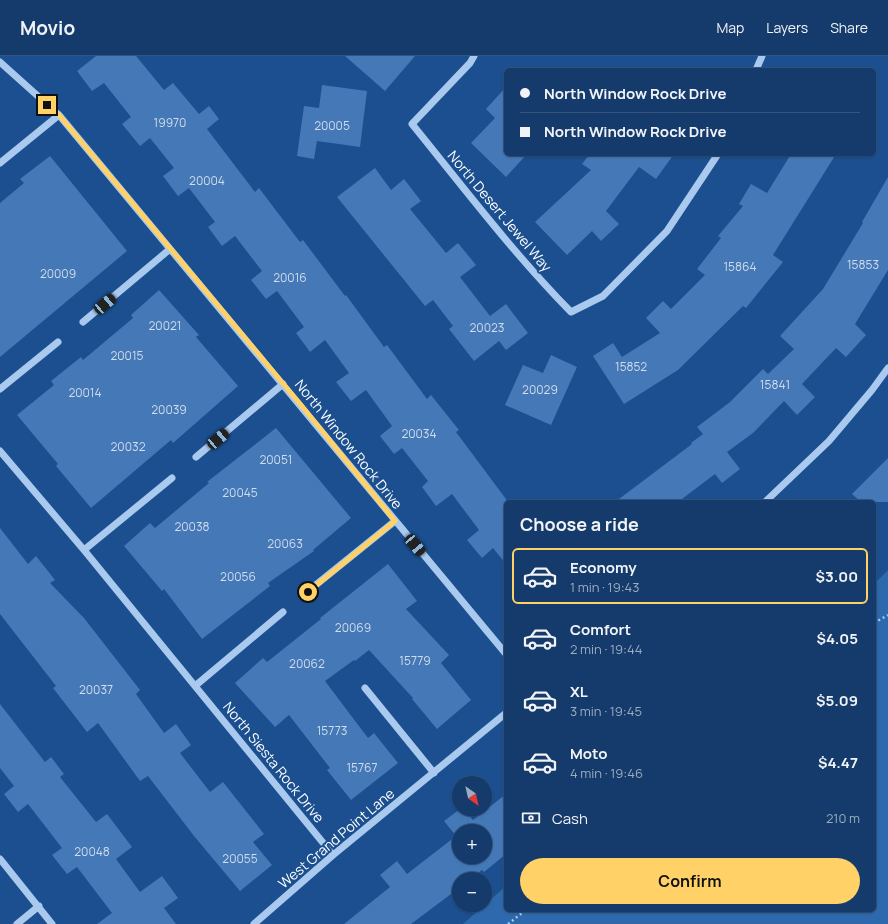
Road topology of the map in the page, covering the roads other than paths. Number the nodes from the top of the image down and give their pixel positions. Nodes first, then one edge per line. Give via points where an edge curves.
1 (474, 56) edge
2 (762, 56) edge
3 (0, 62) edge
4 (757, 68) edge
5 (59, 115) junction
6 (717, 156) edge
7 (0, 163) edge
8 (170, 249) junction
9 (83, 322) dead end
10 (58, 342) dead end
11 (888, 368) edge
12 (283, 384) junction
13 (0, 389) edge
14 (0, 451) edge
15 (196, 457) dead end
16 (172, 478) dead end
17 (767, 500) edge
18 (395, 521) junction
19 (84, 550) junction
20 (308, 592) dead end
21 (283, 612) dead end
22 (504, 652) edge
23 (196, 686) junction
24 (365, 688) dead end
25 (504, 715) edge
26 (434, 773) junction
27 (333, 855) junction
28 (0, 859) edge
29 (39, 906) junction
30 (17, 924) edge
31 (52, 924) edge
32 (254, 924) edge

1 - 6 street, North Desert Jewel Way via 412,124 516,253 571,312 603,296 667,231
2 - 4 street
3 - 5 street, North Window Rock Drive
5 - 7 street
5 - 8 street, North Window Rock Drive
8 - 9 street
8 - 12 street, North Window Rock Drive
10 - 13 street
11 - 17 street via 830,441
12 - 15 street, North Window Rock Drive
12 - 18 street, North Window Rock Drive
14 - 19 street, North Siesta Rock Drive
16 - 19 street
18 - 20 street, North Window Rock Drive
18 - 22 street, North Window Rock Drive
19 - 23 street, North Siesta Rock Drive
21 - 23 street
23 - 27 street, North Siesta Rock Drive
24 - 26 street
25 - 26 street, West Grand Point Lane
26 - 27 street, West Grand Point Lane
27 - 32 street, West Grand Point Lane
28 - 29 street
29 - 30 street
29 - 31 street

